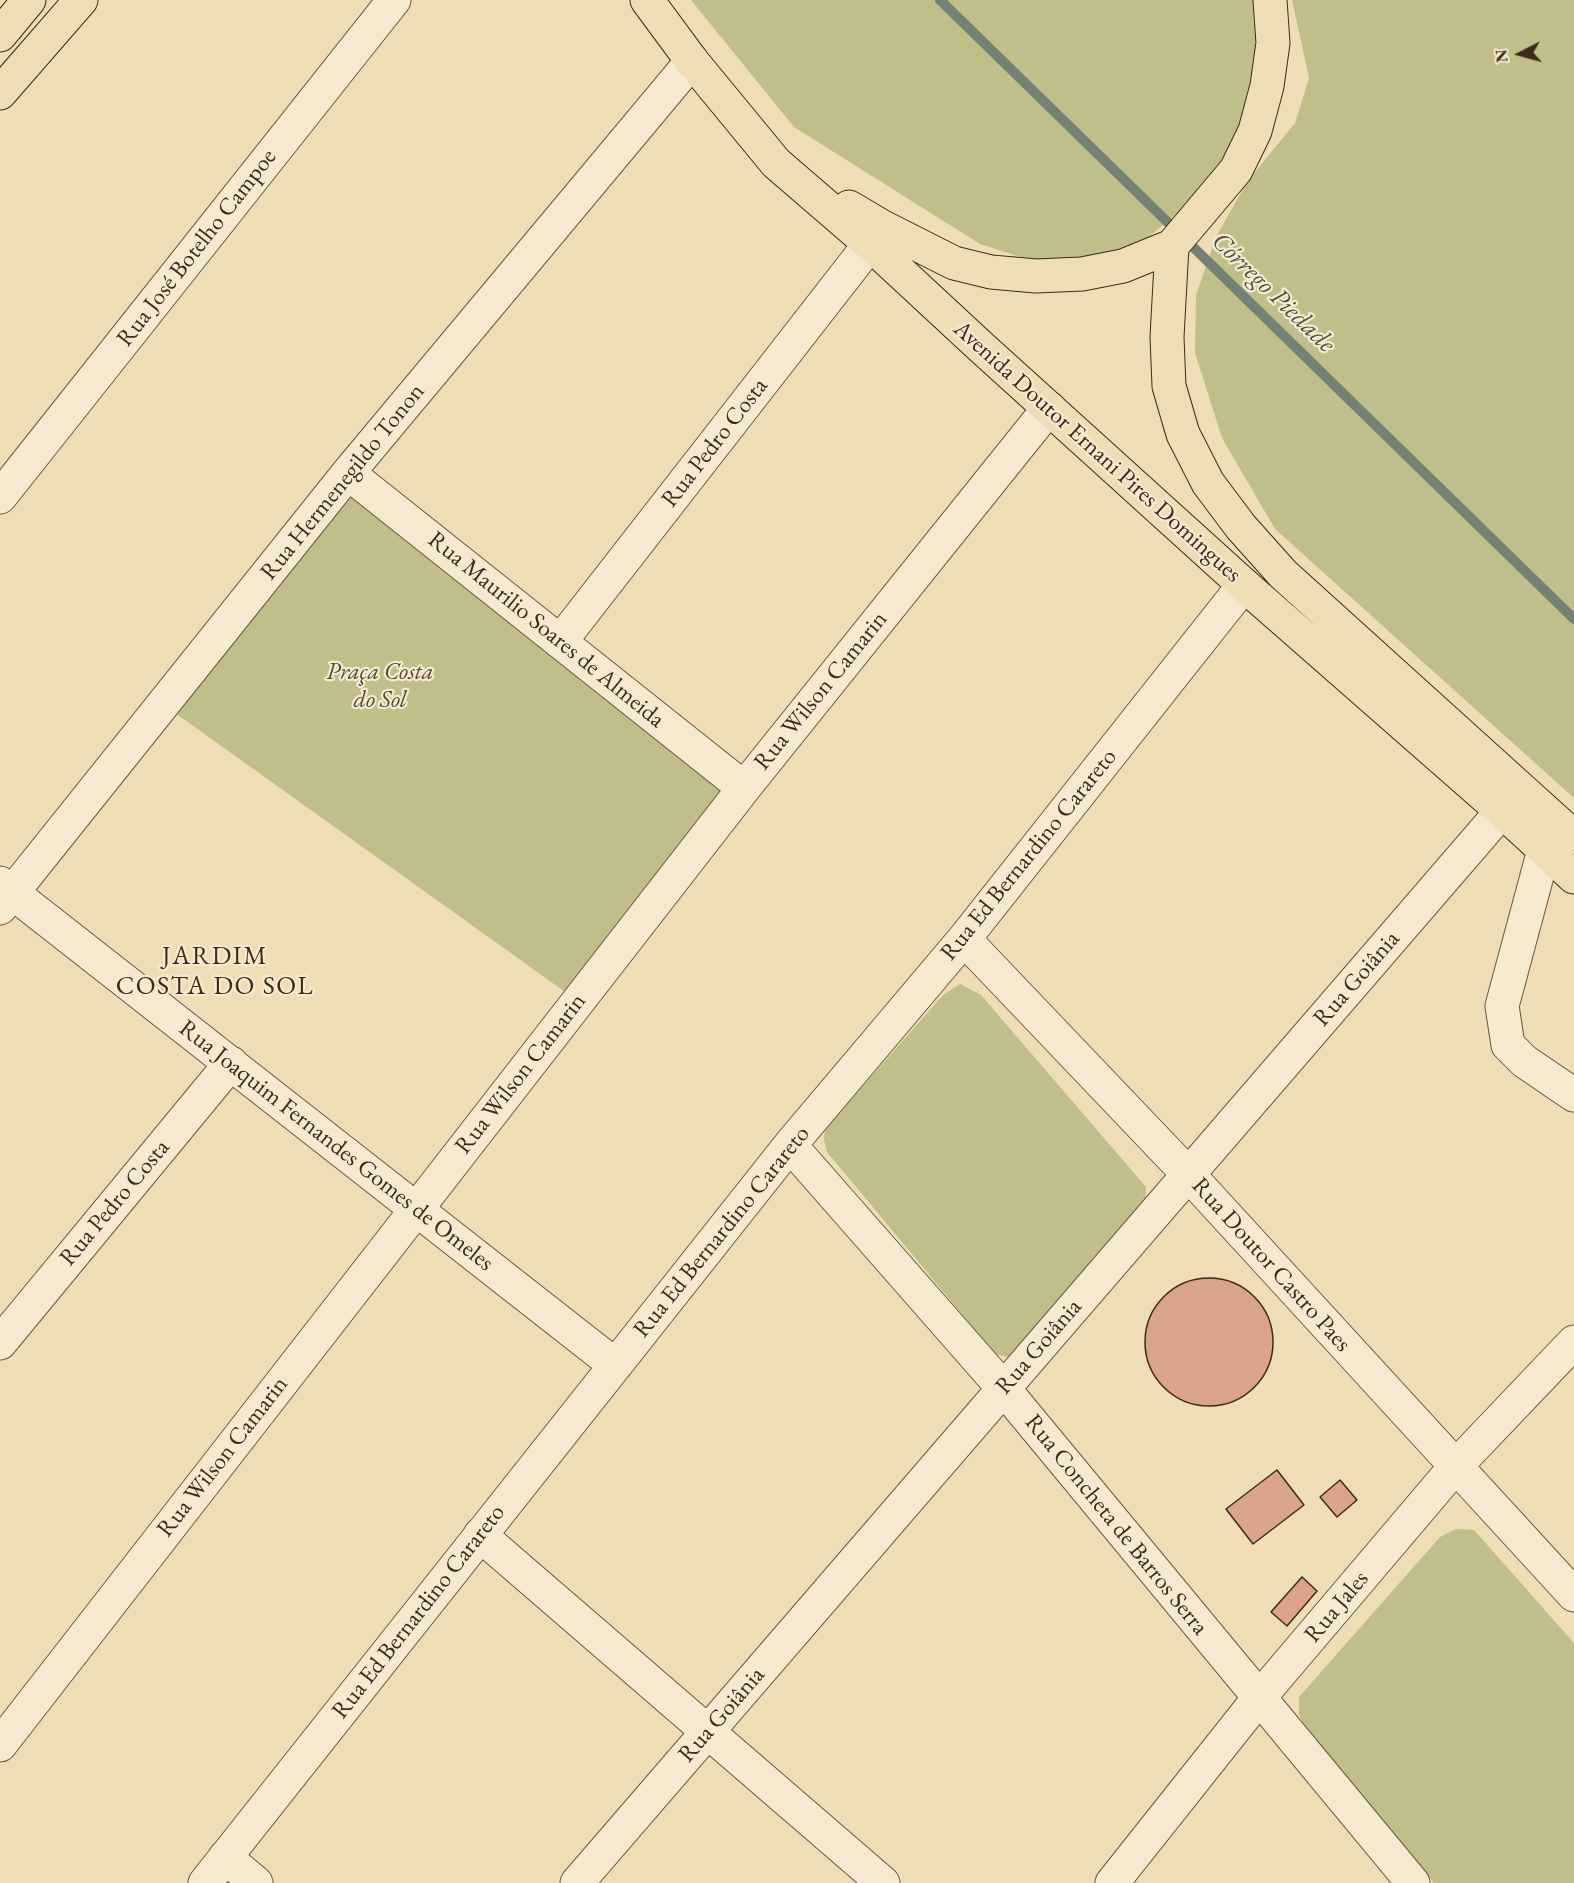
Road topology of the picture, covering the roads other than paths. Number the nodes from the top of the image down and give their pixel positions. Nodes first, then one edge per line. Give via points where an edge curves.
1 (30, 0) edge
2 (81, 0) edge
3 (394, 0) edge
4 (647, 0) edge
5 (1270, 0) edge
6 (0, 35) edge
7 (692, 61) junction
8 (0, 93) edge
9 (776, 163) junction
10 (1175, 243) junction
11 (870, 244) junction
12 (1048, 408) junction
13 (348, 472) junction
14 (0, 496) edge
15 (1244, 585) junction
16 (560, 642) junction
17 (744, 788) junction
18 (1502, 811) junction
19 (1574, 837) edge
20 (1544, 850) junction
21 (1574, 877) edge
22 (4, 895) edge
23 (964, 939) junction
24 (231, 1063) junction
25 (1574, 1095) edge
26 (790, 1145) junction
27 (1188, 1174) junction
28 (416, 1209) junction
29 (0, 1342) edge
30 (1574, 1342) edge
31 (615, 1365) junction
32 (1004, 1389) junction
33 (1455, 1467) junction
34 (480, 1535) junction
35 (1574, 1595) edge
36 (1259, 1698) junction
37 (708, 1732) junction
38 (0, 1744) edge
39 (225, 1857) junction
40 (205, 1883) edge
41 (256, 1883) edge
42 (577, 1883) edge
43 (883, 1883) edge
44 (1112, 1883) edge
45 (1413, 1883) edge

1 - 6 main road
2 - 8 main road
3 - 14 street, Rua José Botelho Campoe
4 - 7 main road, Avenida Doutor Ernani Pires Domingues
5 - 10 main road via 1273,43 1255,131 1236,170
7 - 9 main road, Avenida Doutor Ernani Pires Domingues
7 - 13 street, Rua Hermenegildo Tonon
9 - 10 main road via 880,226 954,262 991,272 1036,276 1082,274 1123,266
9 - 11 main road, Avenida Doutor Ernani Pires Domingues
10 - 19 main road, Avenida Doutor Ernani Pires Domingues via 1167,337 1170,386 1183,434 1208,483 1240,527 1283,574
11 - 12 main road, Avenida Doutor Ernani Pires Domingues
11 - 16 street, Rua Pedro Costa
12 - 15 main road, Avenida Doutor Ernani Pires Domingues
12 - 17 street, Rua Wilson Camarin
13 - 16 street, Rua Maurilio Soares de Almeida
13 - 22 street, Rua Hermenegildo Tonon
15 - 18 main road, Avenida Doutor Ernani Pires Domingues
15 - 23 street, Rua Ed Bernardino Carareto
16 - 17 street, Rua Maurilio Soares de Almeida
17 - 28 street, Rua Wilson Camarin
18 - 20 main road, Avenida Doutor Ernani Pires Domingues
18 - 27 street, Rua Goiânia
20 - 21 main road, Avenida Doutor Ernani Pires Domingues
20 - 25 street via 1502,1006 1508,1045 1524,1061
22 - 24 street, Rua Joaquim Fernandes Gomes de Omeles
23 - 26 street, Rua Ed Bernardino Carareto
23 - 27 street, Rua Doutor Castro Paes
24 - 28 street, Rua Joaquim Fernandes Gomes de Omeles
24 - 29 street, Rua Pedro Costa
26 - 31 street, Rua Ed Bernardino Carareto
26 - 32 street, Rua Concheta de Barros Serra
27 - 32 street, Rua Goiânia
27 - 33 street, Rua Doutor Castro Paes
28 - 31 street, Rua Joaquim Fernandes Gomes de Omeles
28 - 38 street, Rua Wilson Camarin
30 - 33 street, Rua Jales
31 - 34 street, Rua Ed Bernardino Carareto
32 - 36 street, Rua Concheta de Barros Serra
32 - 37 street, Rua Goiânia
33 - 35 street, Rua Doutor Castro Paes
33 - 36 street, Rua Jales
34 - 37 street
34 - 39 street, Rua Ed Bernardino Carareto
36 - 44 street, Rua Jales
36 - 45 street, Rua Concheta de Barros Serra
37 - 42 street, Rua Goiânia
37 - 43 street
39 - 40 street, Rua Ed Bernardino Carareto
39 - 41 street

